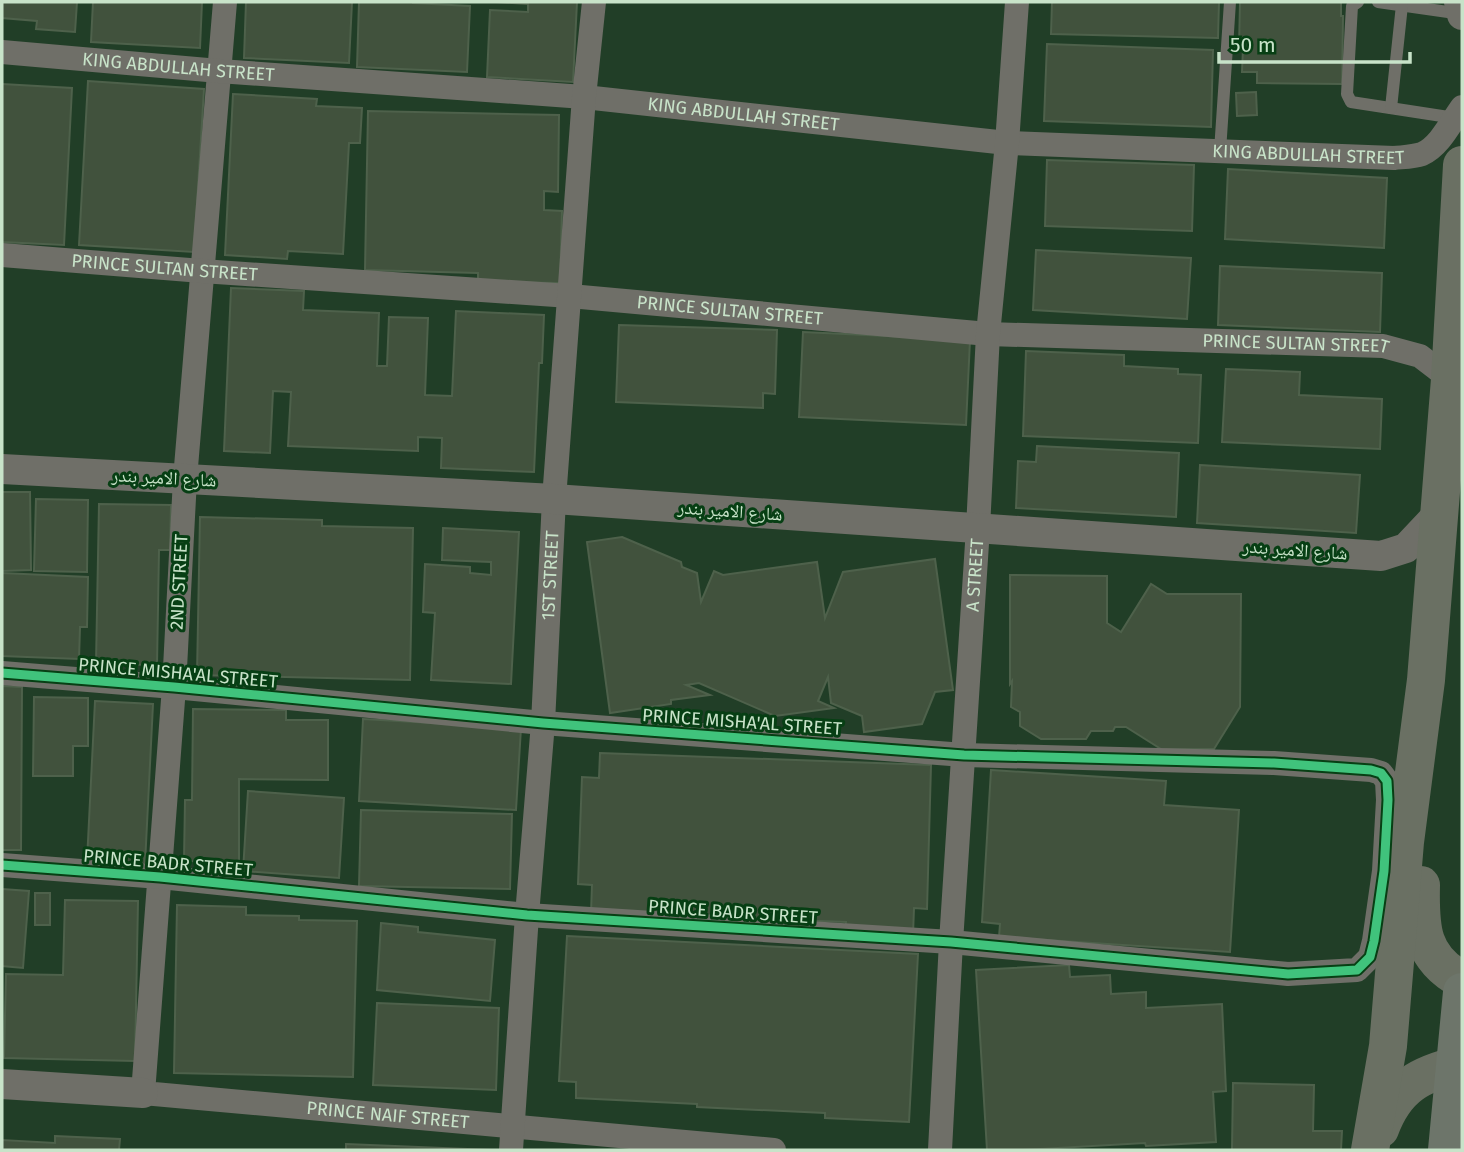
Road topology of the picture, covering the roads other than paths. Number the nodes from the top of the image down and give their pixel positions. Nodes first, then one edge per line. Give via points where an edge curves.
1 (225, 2) edge
2 (594, 2) edge
3 (1017, 2) edge
4 (1230, 2) edge
5 (1358, 2) edge
6 (1378, 2) edge
7 (1460, 2) edge
8 (1402, 5) junction
9 (1462, 14) edge
10 (2, 52) edge
11 (219, 71) junction
12 (584, 97) junction
13 (1391, 108) junction
14 (1460, 114) edge
15 (1007, 143) junction
16 (1220, 151) junction
17 (1462, 165) edge
18 (2, 255) edge
19 (202, 271) junction
20 (570, 296) junction
21 (988, 334) junction
22 (1450, 379) junction
23 (2, 469) edge
24 (185, 479) junction
25 (554, 499) junction
26 (1440, 512) junction
27 (978, 528) junction
28 (2, 673) edge
29 (1426, 680) junction
30 (174, 687) junction
31 (542, 723) junction
32 (964, 755) junction
33 (2, 865) edge
34 (1384, 871) joint
35 (160, 877) junction
36 (527, 915) junction
37 (951, 942) junction
38 (1462, 980) edge
39 (1462, 992) edge
40 (1462, 1064) edge
41 (2, 1084) edge
42 (143, 1093) junction
43 (512, 1138) edge
44 (774, 1150) edge
45 (940, 1150) edge
46 (1370, 1150) edge
47 (1447, 1150) edge

1 - 11 street, 2ND STREET
2 - 12 street, 1ST STREET
3 - 15 street, A STREET
4 - 16 lane
5 - 13 lane via 1352,6 1347,94 1351,102
6 - 8 lane
7 - 9 street
8 - 9 lane
8 - 13 lane
10 - 11 street, KING ABDULLAH STREET
11 - 12 street, KING ABDULLAH STREET
11 - 19 street, 2ND STREET
12 - 15 street, KING ABDULLAH STREET
12 - 20 street, 1ST STREET
13 - 14 lane
14 - 16 street, KING ABDULLAH STREET via 1433,147 1412,156
15 - 16 street, KING ABDULLAH STREET
15 - 21 street, A STREET
17 - 22 main road
18 - 19 street, PRINCE SULTAN STREET
19 - 20 street, PRINCE SULTAN STREET
19 - 24 street, 2ND STREET
20 - 21 street, PRINCE SULTAN STREET
20 - 25 street, 1ST STREET
21 - 22 street, PRINCE SULTAN STREET via 1384,346 1420,356
21 - 27 street, A STREET
22 - 26 main road
23 - 24 street, شارع الامير بندر
24 - 25 street, شارع الامير بندر
24 - 30 street, 2ND STREET
25 - 27 street, شارع الامير بندر
25 - 31 street, 1ST STREET
26 - 27 street, شارع الامير بندر via 1406,548 1381,556
26 - 29 main road
27 - 32 street, A STREET
28 - 30 street, PRINCE MISHA'AL STREET
29 - 38 main road via 1420,917 1432,953 1444,970
29 - 46 main road via 1405,842 1388,1046
30 - 31 street, PRINCE MISHA'AL STREET
30 - 35 street, 2ND STREET
31 - 32 street, PRINCE MISHA'AL STREET
31 - 36 street, 1ST STREET
32 - 34 street, PRINCE MISHA'AL STREET via 1371,770 1387,780
32 - 37 street, A STREET
33 - 35 street, PRINCE BADR STREET
34 - 37 street, PRINCE BADR STREET via 1370,957 1357,971 1288,974
35 - 36 street, PRINCE BADR STREET
35 - 42 street, 2ND STREET
36 - 37 street, PRINCE BADR STREET
36 - 43 street, 1ST STREET
37 - 45 street, A STREET
39 - 47 highway
40 - 46 main road via 1426,1074 1396,1098
41 - 42 street, PRINCE NAIF STREET
42 - 43 street, PRINCE NAIF STREET
43 - 44 street, PRINCE NAIF STREET

